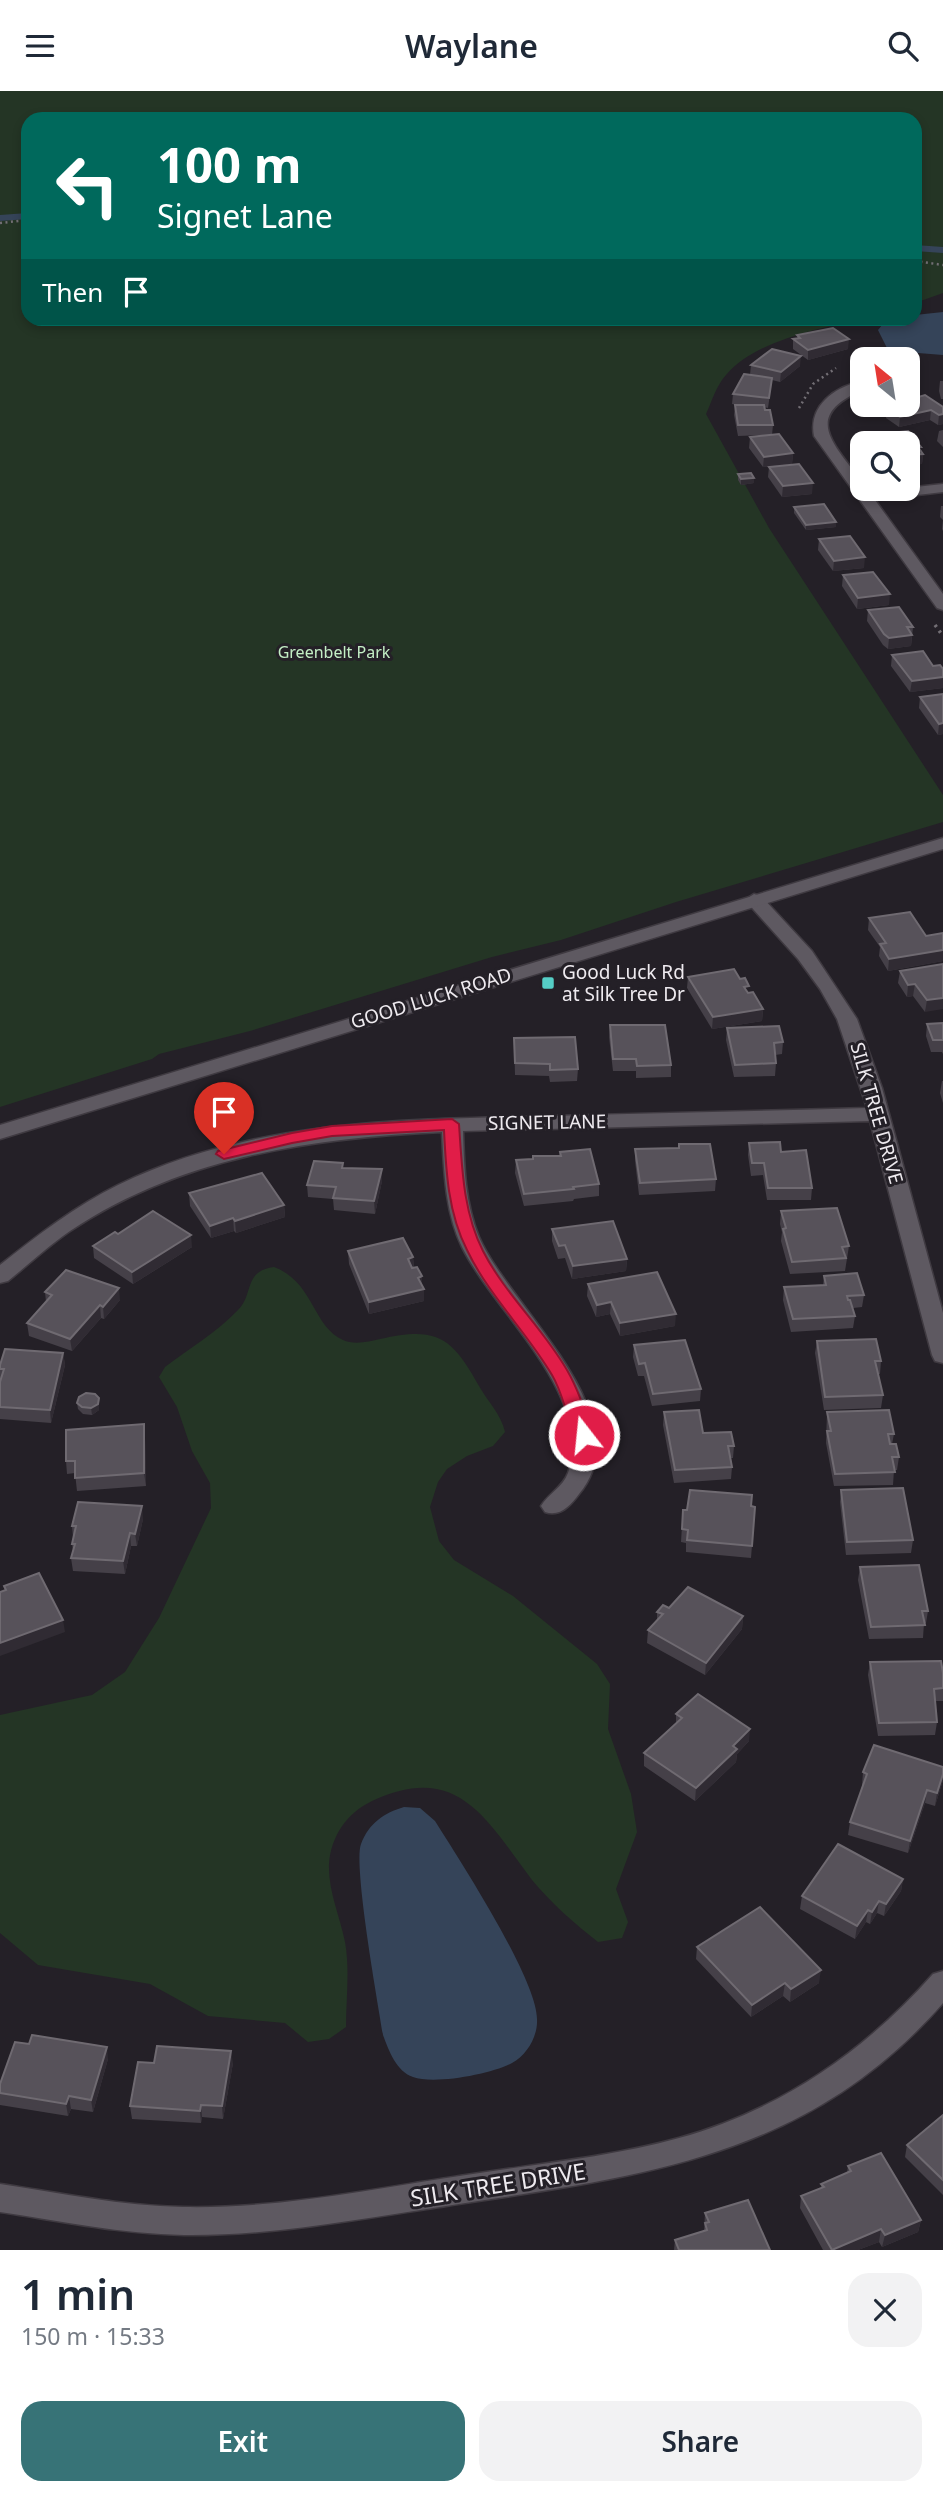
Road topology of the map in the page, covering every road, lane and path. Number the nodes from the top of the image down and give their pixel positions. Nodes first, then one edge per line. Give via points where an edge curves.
1 (21, 221) edge
2 (0, 223) edge
3 (922, 262) edge
4 (943, 265) edge
5 (850, 391) edge
6 (850, 476) edge
7 (943, 488) edge
8 (920, 491) edge
9 (868, 501) edge
10 (943, 605) edge
11 (943, 843) edge
12 (754, 900) junction
13 (879, 1114) junction
14 (452, 1124) junction
15 (0, 1132) edge
16 (0, 1276) edge
17 (943, 1355) edge
18 (553, 1506) dead end
19 (943, 1983) edge
20 (0, 2198) edge

1 - 2 path
3 - 4 path
5 - 6 street via 827,405 818,427
7 - 8 street
9 - 10 street
11 - 12 street, GOOD LUCK ROAD
12 - 13 street, SILK TREE DRIVE via 829,988 861,1053
12 - 15 street, GOOD LUCK ROAD
13 - 14 street, SIGNET LANE
13 - 17 street, SILK TREE DRIVE
14 - 16 street, SIGNET LANE via 332,1131 200,1161 136,1184 79,1213
14 - 18 street via 456,1191 473,1248 558,1370 580,1417 584,1454 580,1473
19 - 20 street, SILK TREE DRIVE via 886,2042 803,2101 756,2124 678,2151 590,2169 248,2220 126,2217

